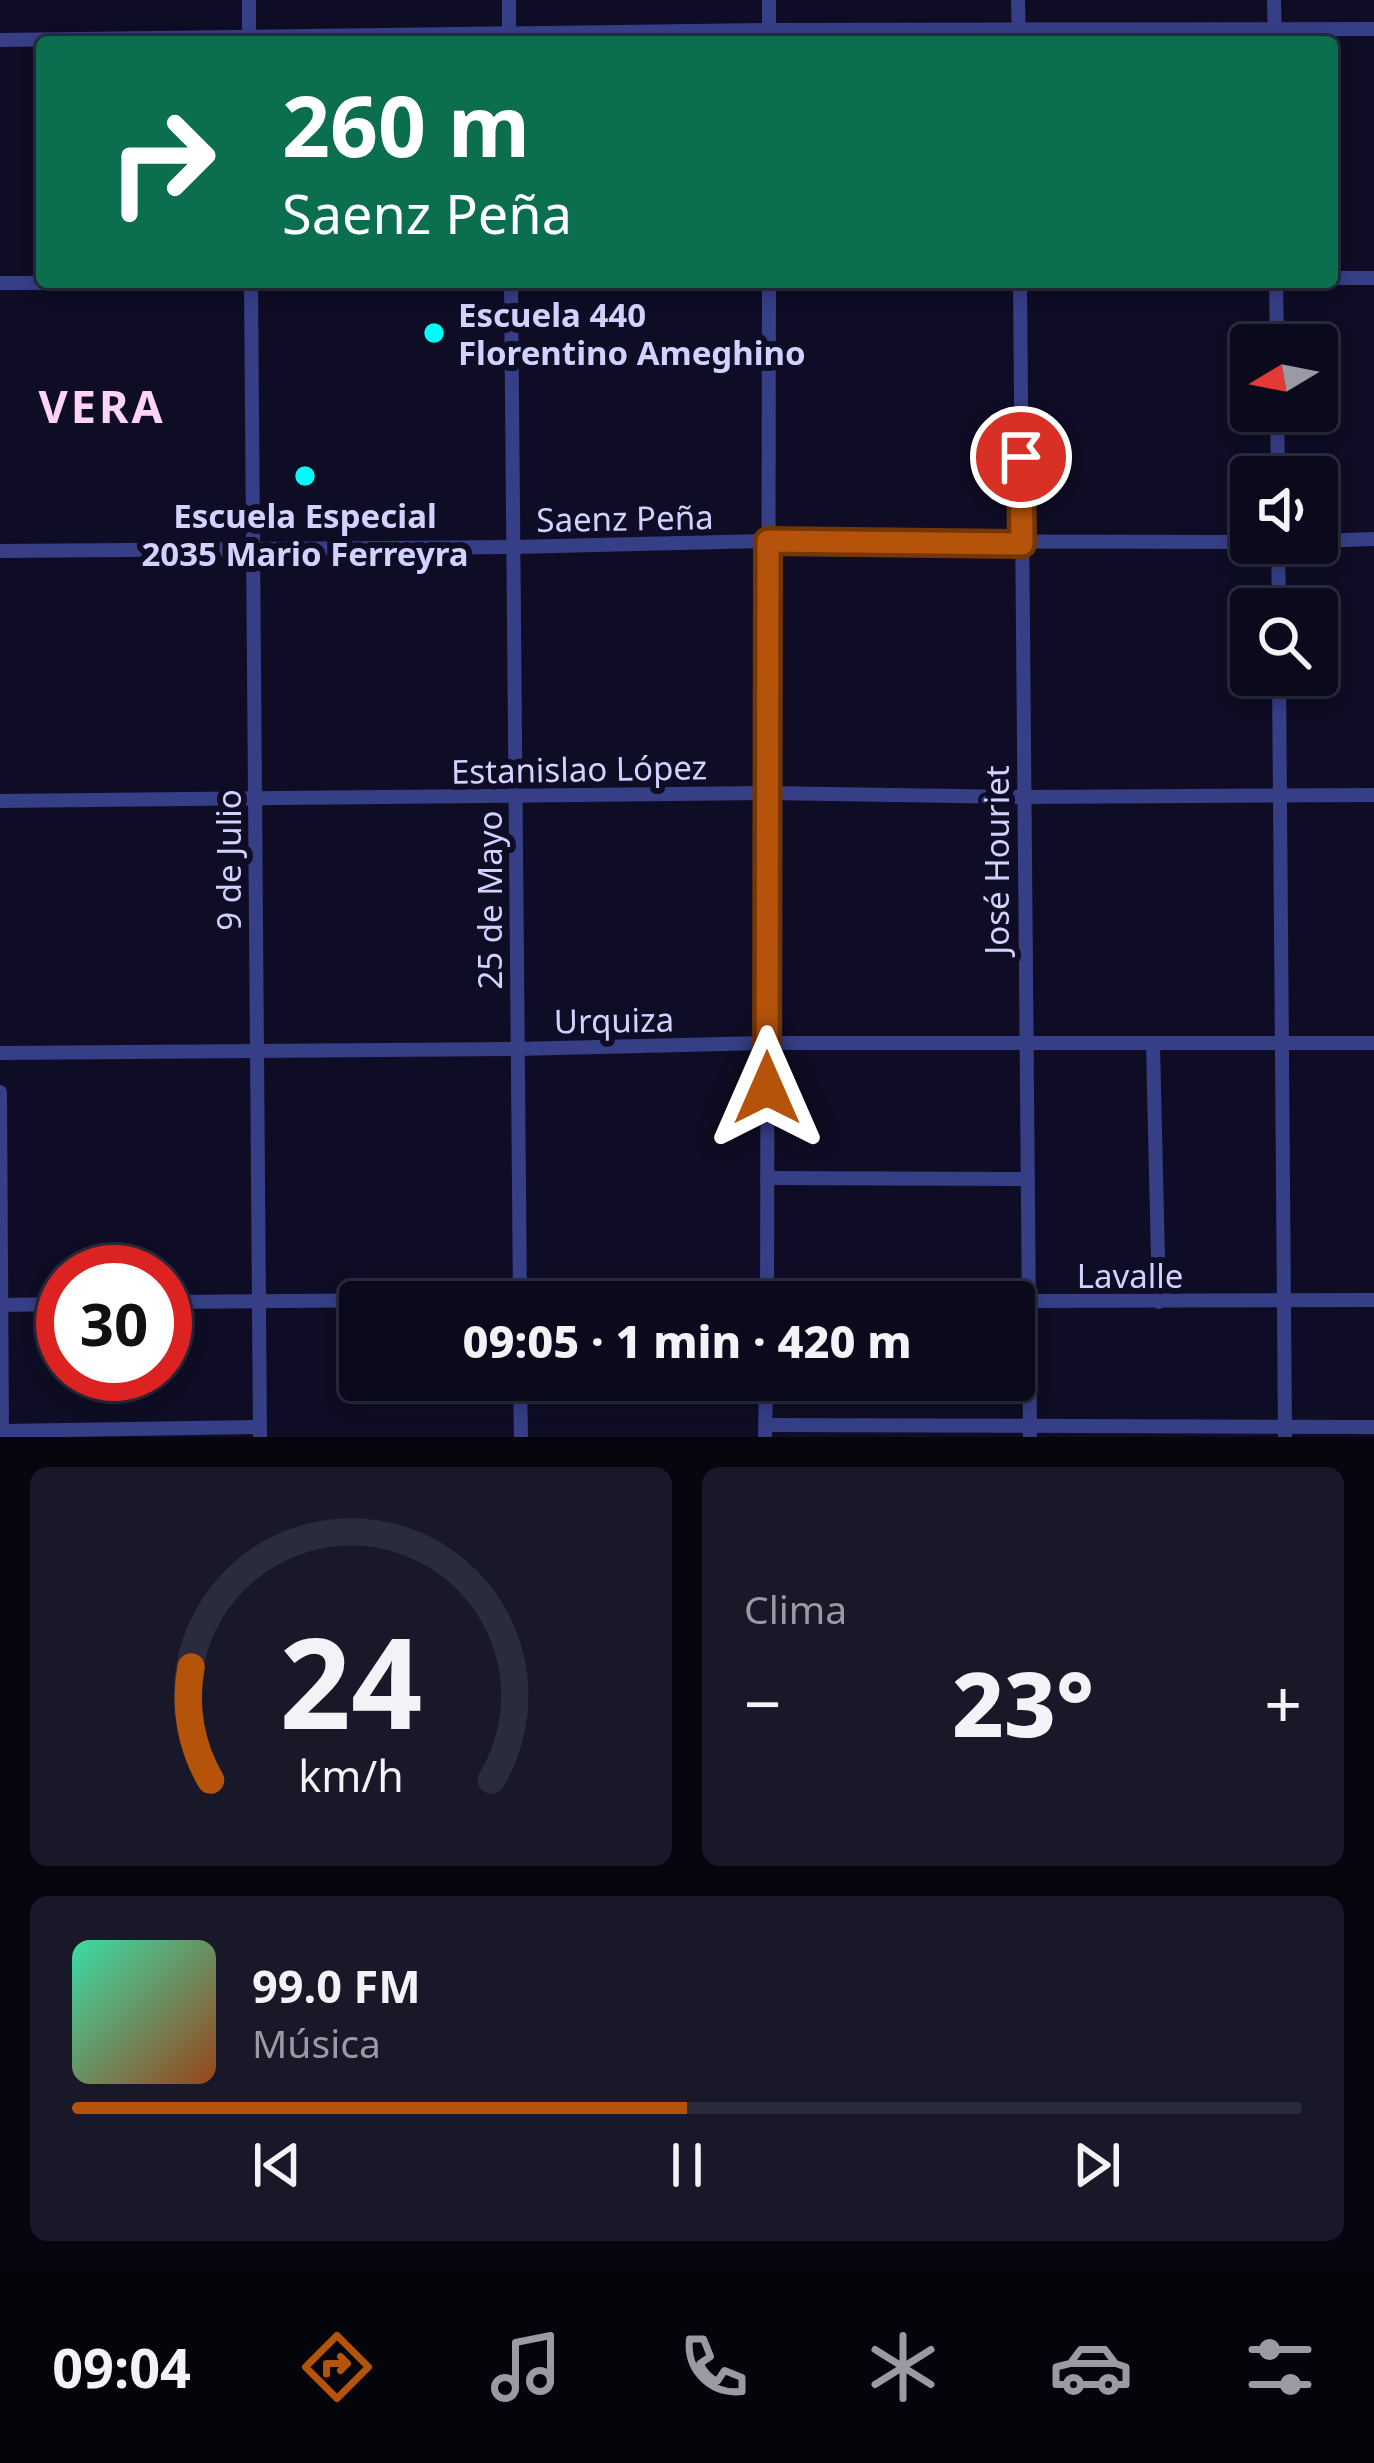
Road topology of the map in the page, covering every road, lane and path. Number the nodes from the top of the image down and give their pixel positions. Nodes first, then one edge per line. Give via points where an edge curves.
1 (249, 0) edge
2 (508, 0) edge
3 (769, 0) edge
4 (1018, 0) edge
5 (1274, 0) edge
6 (1374, 29) edge
7 (249, 36) edge
8 (509, 36) edge
9 (769, 36) edge
10 (1019, 36) edge
11 (1275, 36) edge
12 (0, 40) edge
13 (36, 40) edge
14 (1338, 278) edge
15 (1374, 278) edge
16 (0, 284) edge
17 (36, 284) edge
18 (251, 288) edge
19 (511, 288) edge
20 (769, 288) edge
21 (1020, 288) edge
22 (1276, 288) edge
23 (1277, 324) edge
24 (1374, 539) edge
25 (1338, 540) edge
26 (768, 541) junction
27 (1230, 542) edge
28 (1022, 544) junction
29 (513, 547) junction
30 (253, 549) junction
31 (0, 551) edge
32 (1279, 696) edge
33 (768, 793) junction
34 (1374, 795) edge
35 (1023, 797) junction
36 (1280, 797) junction
37 (254, 798) junction
38 (515, 798) junction
39 (0, 801) edge
40 (1374, 1042) edge
41 (767, 1043) junction
42 (1024, 1045) junction
43 (1153, 1045) junction
44 (1282, 1045) junction
45 (518, 1049) junction
46 (256, 1052) junction
47 (0, 1053) edge
48 (0, 1092) edge
49 (767, 1178) junction
50 (1028, 1179) junction
51 (520, 1281) edge
52 (767, 1281) edge
53 (1031, 1281) edge
54 (257, 1300) junction
55 (1374, 1300) edge
56 (192, 1301) edge
57 (339, 1301) edge
58 (1035, 1301) edge
59 (1159, 1302) junction
60 (1284, 1302) junction
61 (36, 1304) edge
62 (1, 1305) edge
63 (520, 1401) edge
64 (766, 1401) edge
65 (1030, 1401) edge
66 (1374, 1427) edge
67 (765, 1431) edge
68 (260, 1432) edge
69 (1030, 1432) edge
70 (1285, 1432) edge
71 (2, 1434) edge
72 (521, 1437) edge

1 - 7 street
2 - 8 street
3 - 9 street
4 - 10 street
5 - 11 street
6 - 11 street
12 - 13 street
14 - 15 street
16 - 17 street
18 - 30 street, 9 de Julio
19 - 29 street, 25 de Mayo
20 - 26 street
21 - 28 street, José Houriet
22 - 23 street
24 - 25 street
26 - 28 street, Saenz Peña
26 - 29 street, Saenz Peña
26 - 33 street
27 - 28 street, Saenz Peña
28 - 35 street, José Houriet
29 - 30 street, Saenz Peña
29 - 38 street, 25 de Mayo
30 - 31 street, Saenz Peña
30 - 37 street, 9 de Julio
32 - 36 street
33 - 35 street, Estanislao López
33 - 38 street, Estanislao López
33 - 41 street
34 - 36 street, Estanislao López
35 - 36 street, Estanislao López
35 - 42 street, José Houriet
36 - 44 street
37 - 38 street, Estanislao López
37 - 39 street, Estanislao López
37 - 46 street, 9 de Julio
38 - 45 street, 25 de Mayo
40 - 44 street, Urquiza
41 - 42 street, Urquiza
41 - 45 street, Urquiza
41 - 49 street
42 - 43 street, Urquiza
42 - 50 street, José Houriet
43 - 44 street, Urquiza
43 - 59 street
44 - 60 street
45 - 46 street, Urquiza
45 - 51 street, 25 de Mayo
46 - 47 street, Urquiza
46 - 54 street, 9 de Julio
48 - 62 street
49 - 50 street
49 - 52 street
50 - 53 street, José Houriet
54 - 56 street, Lavalle
54 - 57 street, Lavalle
54 - 68 street, 9 de Julio
55 - 60 street, Lavalle
58 - 59 street, Lavalle
59 - 60 street, Lavalle
60 - 70 street
61 - 62 street
62 - 71 street
63 - 72 street
64 - 67 street
65 - 69 street, José Houriet
66 - 70 street
67 - 69 street
68 - 71 street
69 - 70 street

